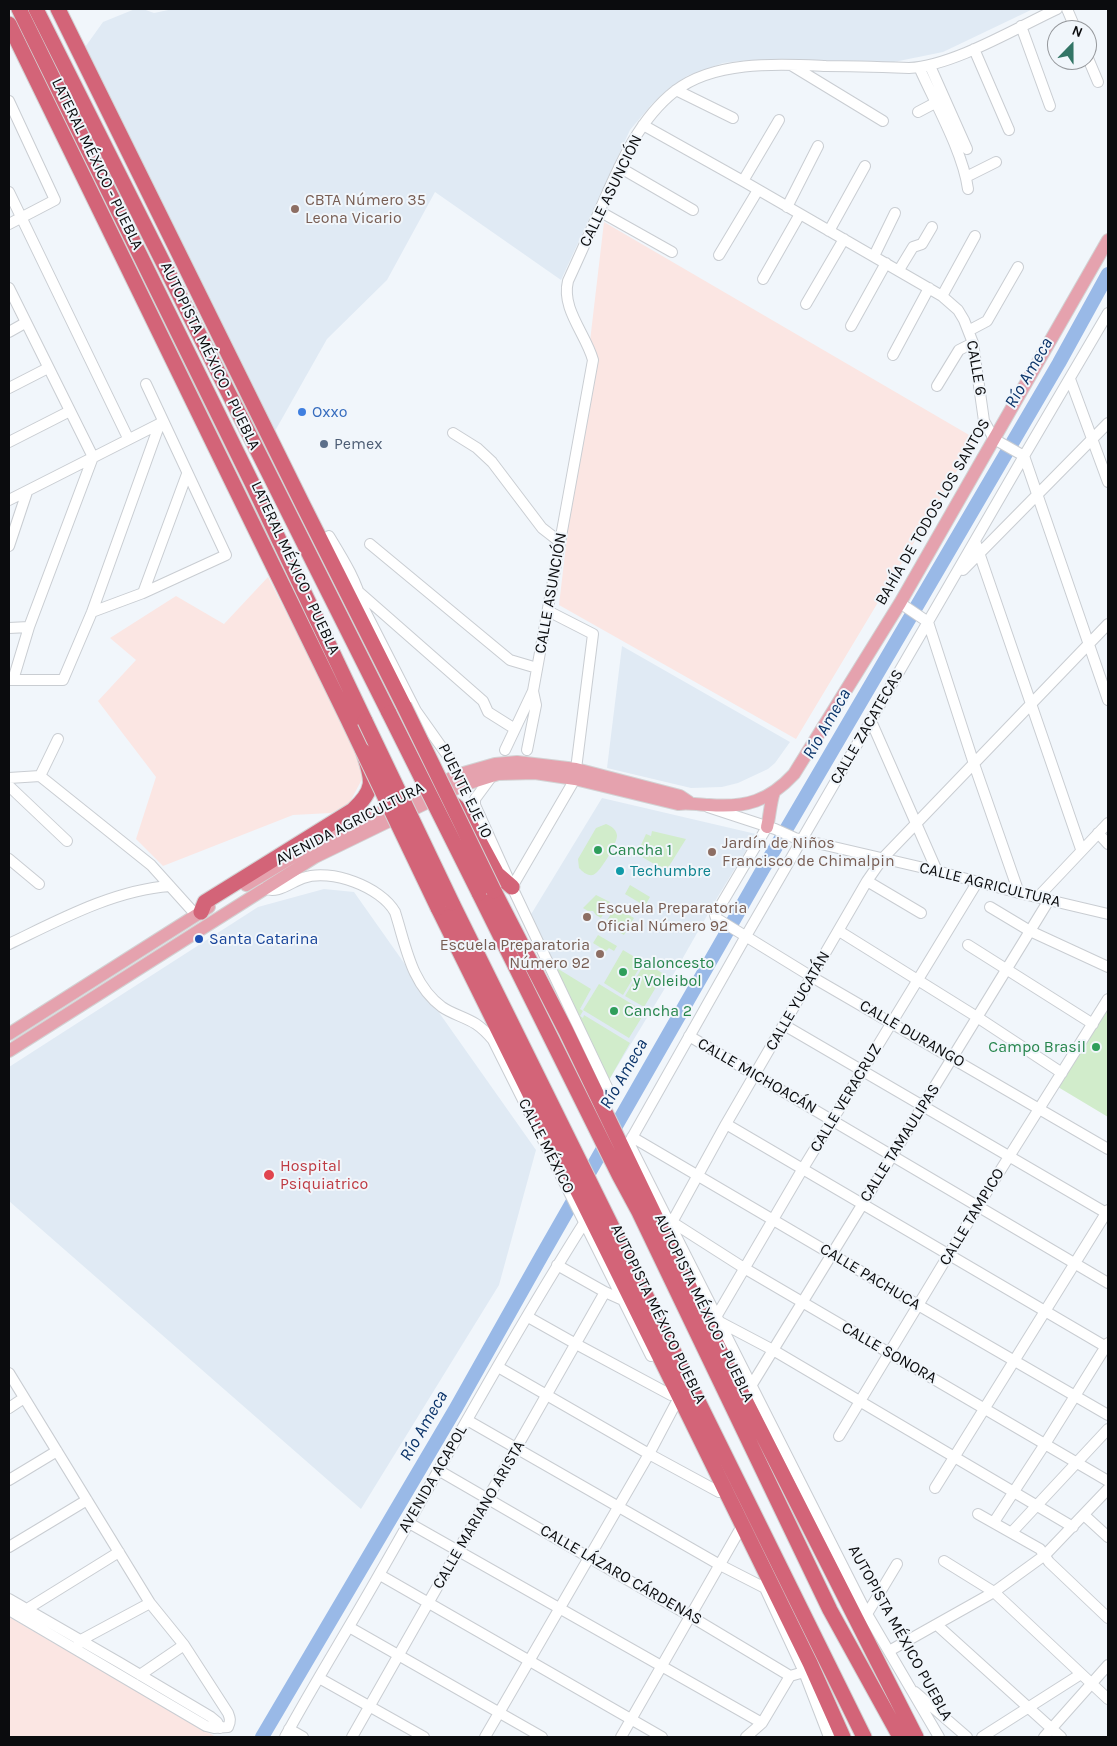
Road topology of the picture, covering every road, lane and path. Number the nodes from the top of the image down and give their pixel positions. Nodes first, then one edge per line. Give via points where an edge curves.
1 (19, 9) edge
2 (36, 9) edge
3 (58, 9) edge
4 (1057, 9) edge
5 (9, 24) edge
6 (1021, 26) junction
7 (974, 49) junction
8 (790, 65) junction
9 (924, 67) junction
10 (1093, 70) edge
11 (70, 78) junction
12 (1098, 82) dead end
13 (676, 90) junction
14 (9, 101) edge
15 (935, 103) junction
16 (1050, 106) dead end
17 (918, 112) dead end
18 (733, 118) dead end
19 (779, 120) dead end
20 (883, 121) dead end
21 (643, 126) junction
22 (1009, 130) dead end
23 (818, 146) dead end
24 (967, 149) dead end
25 (996, 162) dead end
26 (865, 166) dead end
27 (619, 167) junction
28 (966, 177) junction
29 (743, 181) junction
30 (968, 189) dead end
31 (758, 190) junction
32 (9, 192) edge
33 (787, 207) junction
34 (693, 210) dead end
35 (158, 211) junction
36 (599, 212) junction
37 (800, 214) junction
38 (895, 214) dead end
39 (21, 217) junction
40 (9, 224) edge
41 (932, 227) dead end
42 (830, 231) junction
43 (975, 236) dead end
44 (844, 240) junction
45 (1108, 240) edge
46 (672, 252) dead end
47 (719, 255) dead end
48 (874, 256) junction
49 (886, 263) junction
50 (1018, 267) dead end
51 (899, 270) junction
52 (763, 279) dead end
53 (9, 288) edge
54 (929, 288) junction
55 (942, 296) junction
56 (806, 304) dead end
57 (1108, 313) edge
58 (25, 323) junction
59 (851, 326) dead end
60 (970, 330) junction
61 (9, 332) edge
62 (973, 342) junction
63 (893, 355) dead end
64 (48, 368) junction
65 (1070, 379) junction
66 (146, 384) dead end
67 (937, 386) dead end
68 (9, 388) edge
69 (70, 412) junction
70 (162, 422) junction
71 (1108, 423) edge
72 (453, 434) dead end
73 (128, 438) junction
74 (1092, 439) junction
75 (997, 441) junction
76 (9, 442) edge
77 (1019, 453) junction
78 (93, 457) junction
79 (187, 474) junction
80 (1108, 482) edge
81 (27, 492) junction
82 (1036, 496) junction
83 (9, 500) edge
84 (330, 536) dead end
85 (975, 541) junction
86 (560, 542) junction
87 (370, 544) dead end
88 (9, 546) edge
89 (980, 554) junction
90 (952, 582) junction
91 (143, 592) junction
92 (360, 593) junction
93 (902, 605) junction
94 (548, 611) junction
95 (92, 612) junction
96 (366, 622) junction
97 (928, 622) junction
98 (1108, 624) edge
99 (29, 627) junction
100 (9, 628) edge
101 (1089, 645) junction
102 (537, 668) junction
103 (11, 680) edge
104 (533, 691) junction
105 (1108, 700) edge
106 (1031, 704) junction
107 (404, 706) joint
108 (388, 713) joint
109 (871, 720) junction
110 (515, 730) junction
111 (58, 738) dead end
112 (505, 750) dead end
113 (527, 750) dead end
114 (363, 751) junction
115 (450, 759) dead end
116 (974, 764) junction
117 (576, 774) junction
118 (40, 776) junction
119 (492, 776) junction
120 (9, 785) edge
121 (774, 792) junction
122 (450, 800) junction
123 (694, 803) junction
124 (1108, 823) edge
125 (917, 824) junction
126 (771, 828) junction
127 (1098, 833) junction
128 (798, 839) junction
129 (67, 841) dead end
130 (1108, 844) edge
131 (1081, 849) junction
132 (883, 858) junction
133 (9, 859) edge
134 (937, 871) junction
135 (867, 881) junction
136 (978, 881) junction
137 (39, 884) dead end
138 (170, 886) junction
139 (512, 887) junction
140 (264, 888) junction
141 (486, 892) junction
142 (1019, 893) junction
143 (1038, 897) junction
144 (1050, 900) junction
145 (445, 906) junction
146 (990, 907) dead end
147 (198, 913) junction
148 (921, 913) dead end
149 (1108, 914) edge
150 (1030, 931) junction
151 (839, 932) junction
152 (743, 935) junction
153 (9, 944) edge
154 (968, 945) dead end
155 (1108, 967) edge
156 (1006, 970) junction
157 (812, 977) junction
158 (918, 980) junction
159 (1108, 999) edge
160 (977, 1017) junction
161 (892, 1022) junction
162 (1093, 1024) junction
163 (784, 1025) junction
164 (9, 1034) edge
165 (689, 1036) junction
166 (9, 1051) edge
167 (952, 1058) junction
168 (863, 1070) junction
169 (755, 1074) junction
170 (1062, 1074) junction
171 (608, 1088) dead end
172 (923, 1106) junction
173 (1040, 1109) junction
174 (832, 1120) junction
175 (726, 1124) junction
176 (631, 1140) junction
177 (1108, 1149) edge
178 (1009, 1155) junction
179 (892, 1156) junction
180 (802, 1170) junction
181 (564, 1173) junction
182 (698, 1176) junction
183 (862, 1204) junction
184 (978, 1206) junction
185 (1108, 1213) edge
186 (586, 1219) junction
187 (773, 1220) junction
188 (672, 1223) junction
189 (832, 1254) junction
190 (950, 1255) junction
191 (1075, 1264) junction
192 (557, 1265) junction
193 (744, 1268) junction
194 (1108, 1283) edge
195 (605, 1292) junction
196 (627, 1301) junction
197 (802, 1302) junction
198 (918, 1306) junction
199 (1045, 1311) junction
200 (528, 1317) junction
201 (717, 1319) junction
202 (576, 1344) junction
203 (1107, 1346) edge
204 (725, 1347) junction
205 (773, 1350) junction
206 (888, 1353) junction
207 (1014, 1360) junction
208 (498, 1367) junction
209 (9, 1372) edge
210 (751, 1386) junction
211 (547, 1395) junction
212 (1075, 1396) junction
213 (24, 1398) junction
214 (673, 1399) junction
215 (859, 1401) junction
216 (9, 1408) edge
217 (984, 1408) junction
218 (1108, 1415) edge
219 (467, 1420) junction
220 (1108, 1430) edge
221 (839, 1436) dead end
222 (1045, 1444) junction
223 (517, 1448) junction
224 (57, 1451) junction
225 (649, 1454) junction
226 (954, 1456) junction
227 (1077, 1463) junction
228 (438, 1470) junction
229 (9, 1480) edge
230 (1108, 1481) edge
231 (935, 1488) dead end
232 (1108, 1489) edge
233 (1014, 1491) junction
234 (719, 1492) junction
235 (488, 1498) junction
236 (87, 1500) junction
237 (1038, 1505) junction
238 (619, 1507) junction
239 (978, 1514) dead end
240 (1084, 1515) junction
241 (994, 1522) junction
242 (408, 1523) junction
243 (1074, 1526) junction
244 (739, 1531) junction
245 (1012, 1532) junction
246 (1108, 1536) edge
247 (9, 1547) edge
248 (458, 1551) junction
249 (119, 1552) junction
250 (1045, 1555) junction
251 (589, 1557) junction
252 (944, 1561) dead end
253 (720, 1564) junction
254 (897, 1564) dead end
255 (380, 1574) junction
256 (765, 1588) junction
257 (994, 1592) junction
258 (9, 1599) edge
259 (150, 1603) junction
260 (429, 1603) junction
261 (26, 1609) junction
262 (559, 1609) junction
263 (9, 1610) edge
264 (867, 1614) junction
265 (690, 1616) junction
266 (1108, 1618) edge
267 (41, 1623) junction
268 (937, 1624) junction
269 (349, 1627) junction
270 (79, 1645) junction
271 (184, 1645) junction
272 (889, 1651) junction
273 (398, 1654) junction
274 (529, 1661) junction
275 (1108, 1665) edge
276 (118, 1667) junction
277 (661, 1667) junction
278 (804, 1672) junction
279 (1081, 1674) junction
280 (140, 1675) junction
281 (790, 1676) junction
282 (319, 1678) junction
283 (1092, 1684) junction
284 (907, 1685) junction
285 (838, 1686) junction
286 (1108, 1699) edge
287 (368, 1706) junction
288 (1028, 1709) junction
289 (499, 1713) junction
290 (631, 1719) junction
291 (762, 1723) junction
292 (224, 1727) junction
293 (1052, 1729) junction
294 (287, 1733) edge
295 (304, 1737) edge
296 (352, 1737) edge
297 (424, 1737) edge
298 (485, 1737) edge
299 (542, 1737) edge
300 (621, 1737) edge
301 (662, 1737) edge
302 (746, 1737) edge
303 (829, 1737) edge
304 (843, 1737) edge
305 (851, 1737) edge
306 (864, 1737) edge
307 (900, 1737) edge
308 (916, 1737) edge
309 (939, 1737) edge
310 (967, 1737) edge
311 (982, 1737) edge
312 (1044, 1737) edge
313 (1061, 1737) edge

1 - 145 highway, AUTOPISTA MÉXICO - PUEBLA, bridge via 365,721
2 - 11 highway, AUTOPISTA MÉXICO - PUEBLA
3 - 35 highway, LATERAL MÉXICO - PUEBLA
4 - 6 street, CALLE ASUNCIÓN
5 - 114 highway, LATERAL MÉXICO - PUEBLA
6 - 7 street, CALLE ASUNCIÓN
6 - 16 street
7 - 9 street, CALLE ASUNCIÓN
7 - 22 street
8 - 9 street, CALLE ASUNCIÓN
8 - 13 street, CALLE ASUNCIÓN via 725,69
8 - 20 street
9 - 15 street
9 - 24 street
10 - 12 street
11 - 35 highway
11 - 108 highway, AUTOPISTA MÉXICO - PUEBLA
13 - 18 street
13 - 21 street, CALLE ASUNCIÓN
14 - 39 street via 55,200
15 - 17 street
15 - 28 street
19 - 29 street
21 - 27 street, CALLE ASUNCIÓN
21 - 29 street, CALLE 6
23 - 33 street
25 - 28 street
26 - 42 street
27 - 34 street
27 - 36 street, CALLE ASUNCIÓN
28 - 30 street
29 - 31 street, CALLE 6
31 - 33 street, CALLE 6
31 - 47 street
32 - 39 street
33 - 37 street, CALLE 6
35 - 96 highway, LATERAL MÉXICO - PUEBLA
36 - 46 street
36 - 86 street, CALLE ASUNCIÓN via 566,288 593,360
37 - 42 street, CALLE 6
37 - 52 street
38 - 48 street
39 - 40 street
39 - 73 street
41 - 51 street via 922,244 913,247
42 - 44 street, CALLE 6
43 - 55 street
44 - 48 street, CALLE 6
44 - 56 street
45 - 75 main road, BAHÍA DE TODOS LOS SANTOS
48 - 49 street, CALLE 6
49 - 51 street, CALLE 6
49 - 59 street
50 - 60 street via 987,321
51 - 54 street, CALLE 6
53 - 58 street
54 - 55 street, CALLE 6
54 - 63 street
55 - 60 street, CALLE 6 via 958,310
57 - 65 street, CALLE ZACATECAS
58 - 61 street
58 - 64 street
60 - 62 street, CALLE 6
62 - 67 street via 959,350
62 - 75 street, CALLE 6 via 984,421
64 - 68 street
64 - 69 street
65 - 74 street
65 - 77 street, CALLE ZACATECAS
66 - 70 street
69 - 76 street
69 - 78 street
70 - 73 street
70 - 79 street
70 - 95 street
71 - 74 street
72 - 86 street via 486,457 542,528
73 - 78 street
74 - 80 street
74 - 82 street
75 - 77 street
75 - 93 main road, BAHÍA DE TODOS LOS SANTOS
77 - 82 street
77 - 85 street, CALLE ZACATECAS
78 - 81 street
78 - 99 street
79 - 91 street
79 - 91 street via 226,555
81 - 83 street
81 - 88 street
82 - 89 street
82 - 101 street
84 - 92 street
85 - 89 street
85 - 90 street, CALLE ZACATECAS
86 - 94 street, CALLE ASUNCIÓN
87 - 102 street via 510,660
89 - 90 street
89 - 106 street
90 - 97 street, CALLE ZACATECAS
91 - 95 street
92 - 96 street
92 - 110 street via 483,702 488,712
93 - 97 street
93 - 121 main road, BAHÍA DE TODOS LOS SANTOS via 794,774
94 - 102 street, CALLE ASUNCIÓN
94 - 117 street via 593,634
95 - 103 street via 62,680
96 - 107 highway, LATERAL MÉXICO - PUEBLA
96 - 115 street via 416,711
97 - 109 street, CALLE ZACATECAS
97 - 116 street
98 - 101 street, CALLE YUCATÁN
99 - 100 street
99 - 103 street
101 - 105 street
101 - 106 street, CALLE YUCATÁN
102 - 104 street, CALLE ASUNCIÓN
104 - 110 street, CALLE ASUNCIÓN
104 - 113 street, CALLE ASUNCIÓN via 536,705
106 - 116 street, CALLE YUCATÁN
106 - 131 street
107 - 122 highway, PUENTE EJE 10, bridge
108 - 141 highway, PUENTE EJE 10, bridge
109 - 125 street
109 - 128 street, CALLE ZACATECAS
110 - 112 street, CALLE ASUNCIÓN
111 - 118 street
114 - 145 highway, bridge
114 - 147 highway via 372,779 361,803 205,902
116 - 125 street, CALLE YUCATÁN
116 - 142 street
117 - 119 main road, AVENIDA AGRICULTURA
117 - 123 main road, AVENIDA AGRICULTURA via 680,796
117 - 139 street
117 - 147 main road, AVENIDA AGRICULTURA via 517,762 495,764 460,774 310,848
118 - 120 street
118 - 138 street via 151,865
119 - 139 street via 475,799 475,805
119 - 140 main road, AVENIDA AGRICULTURA via 463,785 315,857
120 - 129 street
121 - 123 main road, BAHÍA DE TODOS LOS SANTOS via 752,804
121 - 126 main road via 769,807
122 - 139 highway via 464,813 497,874
122 - 141 highway, PUENTE EJE 10, bridge
123 - 126 street, CALLE AGRICULTURA
124 - 127 street
125 - 132 street, CALLE YUCATÁN
125 - 134 street
126 - 128 street, CALLE AGRICULTURA
126 - 152 street, CALLE DURANGO via 715,914
127 - 130 street
127 - 131 street
128 - 132 street, CALLE AGRICULTURA
128 - 152 street, CALLE ZACATECAS
131 - 143 street
132 - 134 street, CALLE AGRICULTURA
132 - 135 street, CALLE YUCATÁN
133 - 137 street
134 - 136 street, CALLE AGRICULTURA
135 - 148 street
135 - 151 street, CALLE YUCATÁN
136 - 142 street, CALLE AGRICULTURA
136 - 158 street, CALLE VERACRUZ
138 - 147 street
138 - 153 street via 134,891 66,917
139 - 171 street
140 - 166 main road, AVENIDA AGRICULTURA
140 - 181 street, CALLE MÉXICO via 273,891 303,878 328,876 352,881 390,904 413,970 431,998 453,1014 476,1024 493,1040
141 - 204 highway, AUTOPISTA MÉXICO PUEBLA via 566,1031 628,1161
141 - 307 highway, AUTOPISTA MÉXICO - PUEBLA via 592,1123 639,1212 830,1610
142 - 143 street, CALLE AGRICULTURA
143 - 144 street, CALLE AGRICULTURA
144 - 149 street, CALLE AGRICULTURA
144 - 150 street, CALLE TAMAULIPAS
145 - 181 highway, AUTOPISTA MÉXICO PUEBLA
145 - 285 highway via 592,1185
146 - 150 street
147 - 164 main road, AVENIDA AGRICULTURA
150 - 155 street
150 - 156 street, CALLE TAMAULIPAS
151 - 157 street, CALLE YUCATÁN
151 - 158 street
152 - 157 street, CALLE DURANGO
152 - 165 street, CALLE ZACATECAS
154 - 156 street
156 - 160 street, CALLE TAMAULIPAS
156 - 162 street
157 - 161 street, CALLE DURANGO
157 - 163 street, CALLE YUCATÁN
158 - 160 street
158 - 161 street, CALLE VERACRUZ
159 - 162 street, CALLE TAMPICO
160 - 167 street, CALLE TAMAULIPAS
160 - 170 street
161 - 167 street, CALLE DURANGO
161 - 168 street, CALLE VERACRUZ
162 - 170 street, CALLE TAMPICO
163 - 168 street
163 - 169 street, CALLE YUCATÁN
165 - 169 street, CALLE MICHOACÁN
165 - 176 street, CALLE ZACATECAS
167 - 172 street, CALLE TAMAULIPAS
167 - 173 street, CALLE DURANGO
168 - 172 street
168 - 174 street, CALLE VERACRUZ
169 - 174 street, CALLE MICHOACÁN
169 - 175 street, CALLE YUCATÁN
170 - 173 street, CALLE TAMPICO
172 - 178 street
172 - 179 street, CALLE TAMAULIPAS
173 - 177 street, CALLE DURANGO
173 - 178 street, CALLE TAMPICO
174 - 179 street, CALLE MICHOACÁN
174 - 180 street, CALLE VERACRUZ
175 - 180 street
175 - 182 street, CALLE YUCATÁN
176 - 182 street, CALLE PACHUCA
176 - 188 street, AUTOPISTA MÉXICO PUEBLA
178 - 184 street, CALLE TAMPICO
178 - 185 street
179 - 183 street, CALLE TAMAULIPAS
179 - 184 street, CALLE MICHOACÁN
180 - 183 street
180 - 187 street, CALLE VERACRUZ
181 - 186 highway, AUTOPISTA MÉXICO PUEBLA
182 - 187 street, CALLE PACHUCA
182 - 188 street, CALLE YUCATÁN
183 - 189 street, CALLE TAMAULIPAS
183 - 190 street
184 - 190 street, CALLE TAMPICO
184 - 191 street, CALLE MICHOACÁN
185 - 191 street
186 - 192 street, AVENIDA ACAPOL
186 - 196 highway, AUTOPISTA MÉXICO PUEBLA
186 - 196 street, AUTOPISTA MÉXICO PUEBLA
187 - 189 street, CALLE PACHUCA
187 - 193 street, CALLE VERACRUZ
188 - 193 street, CALLE SONORA
188 - 201 street, AUTOPISTA MÉXICO PUEBLA
189 - 197 street, CALLE TAMAULIPAS
189 - 198 street, CALLE PACHUCA
190 - 198 street, CALLE TAMPICO
190 - 199 street
191 - 194 street, CALLE MICHOACÁN
191 - 199 street
192 - 195 street
192 - 200 street, AVENIDA ACAPOL
193 - 197 street, CALLE SONORA
193 - 201 street, CALLE VERACRUZ
195 - 196 street
195 - 202 street, CALLE MARIANO ARISTA
196 - 214 street, AUTOPISTA MÉXICO PUEBLA
196 - 304 highway, AUTOPISTA MÉXICO PUEBLA via 810,1663
197 - 205 street, CALLE TAMAULIPAS
197 - 206 street, CALLE SONORA
198 - 206 street, CALLE TAMPICO
198 - 207 street, CALLE PACHUCA
199 - 203 street
199 - 207 street
200 - 202 street
200 - 208 street, AVENIDA ACAPOL
201 - 204 street, AUTOPISTA MÉXICO PUEBLA
201 - 205 street
202 - 211 street, CALLE MARIANO ARISTA
202 - 214 street
203 - 212 street
204 - 210 street, AUTOPISTA MÉXICO PUEBLA
204 - 308 highway, AUTOPISTA MÉXICO PUEBLA
205 - 210 street, CALLE TAMAULIPAS
205 - 215 street
206 - 215 street, CALLE TAMPICO
206 - 217 street, CALLE SONORA
207 - 212 street, CALLE PACHUCA
207 - 217 street
208 - 211 street
208 - 219 street, AVENIDA ACAPOL
209 - 213 street
210 - 264 street, AUTOPISTA MÉXICO PUEBLA
211 - 223 street, CALLE MARIANO ARISTA
211 - 225 street
212 - 218 street, CALLE PACHUCA
212 - 222 street
213 - 216 street
213 - 224 street
214 - 225 street
214 - 234 street, AUTOPISTA MÉXICO PUEBLA
215 - 221 street, CALLE TAMPICO
215 - 226 street
217 - 222 street, CALLE SONORA
217 - 226 street
219 - 223 street
219 - 228 street, AVENIDA ACAPOL
220 - 227 street
222 - 227 street, CALLE SONORA
222 - 233 street
223 - 235 street, CALLE MARIANO ARISTA
223 - 238 street
224 - 229 street
224 - 236 street
225 - 234 street
225 - 238 street
226 - 231 street
226 - 233 street
227 - 230 street, CALLE SONORA
227 - 237 street
228 - 235 street, CALLE LÁZARO CÁRDENAS
228 - 242 street, AVENIDA ACAPOL
232 - 240 street
233 - 237 street
233 - 241 street
234 - 244 street, AUTOPISTA MÉXICO PUEBLA
235 - 248 street, CALLE MARIANO ARISTA
235 - 251 street, CALLE LÁZARO CÁRDENAS
236 - 247 street
236 - 249 street
237 - 243 street
237 - 245 street
238 - 251 street
238 - 253 street
239 - 241 street
240 - 243 street
240 - 246 street
241 - 245 street
242 - 248 street
242 - 255 street, AVENIDA ACAPOL
243 - 250 street
244 - 253 street
244 - 256 street, AUTOPISTA MÉXICO PUEBLA
245 - 250 street
248 - 260 street, CALLE MARIANO ARISTA
248 - 262 street
249 - 259 street
249 - 261 street
250 - 257 street
250 - 266 street
251 - 262 street
251 - 265 street, CALLE LÁZARO CÁRDENAS
252 - 257 street
253 - 256 street
253 - 265 street
254 - 264 street
255 - 260 street
255 - 269 street, AVENIDA ACAPOL
256 - 278 street, AUTOPISTA MÉXICO PUEBLA
257 - 268 street
257 - 279 street
258 - 261 street
259 - 270 street
259 - 271 street
260 - 273 street, CALLE MARIANO ARISTA
260 - 274 street
261 - 267 street
262 - 274 street
262 - 277 street
263 - 267 street
264 - 272 street, AUTOPISTA MÉXICO PUEBLA
265 - 277 street
265 - 281 street, CALLE LÁZARO CÁRDENAS
267 - 270 street
268 - 272 street
268 - 288 street
269 - 273 street
269 - 282 street, AVENIDA ACAPOL
270 - 276 street
271 - 280 street
271 - 292 street via 228,1713 230,1718
272 - 284 street, AUTOPISTA MÉXICO PUEBLA
273 - 287 street, CALLE MARIANO ARISTA
273 - 289 street
274 - 289 street
274 - 290 street
275 - 283 street
276 - 280 street
276 - 292 street via 206,1726
277 - 290 street
277 - 291 street
278 - 281 street
278 - 303 street, AUTOPISTA MÉXICO PUEBLA
279 - 283 street
279 - 288 street
280 - 292 street
281 - 291 street
282 - 287 street
282 - 294 street, AVENIDA ACAPOL
283 - 286 street
283 - 293 street
284 - 309 street, AUTOPISTA MÉXICO PUEBLA
284 - 310 street
285 - 305 highway via 840,1712
285 - 306 highway
287 - 296 street, CALLE MARIANO ARISTA
287 - 297 street
288 - 293 street
288 - 311 street
289 - 298 street
289 - 299 street
290 - 300 street
290 - 301 street
291 - 302 street
293 - 312 street
293 - 313 street
294 - 295 street

